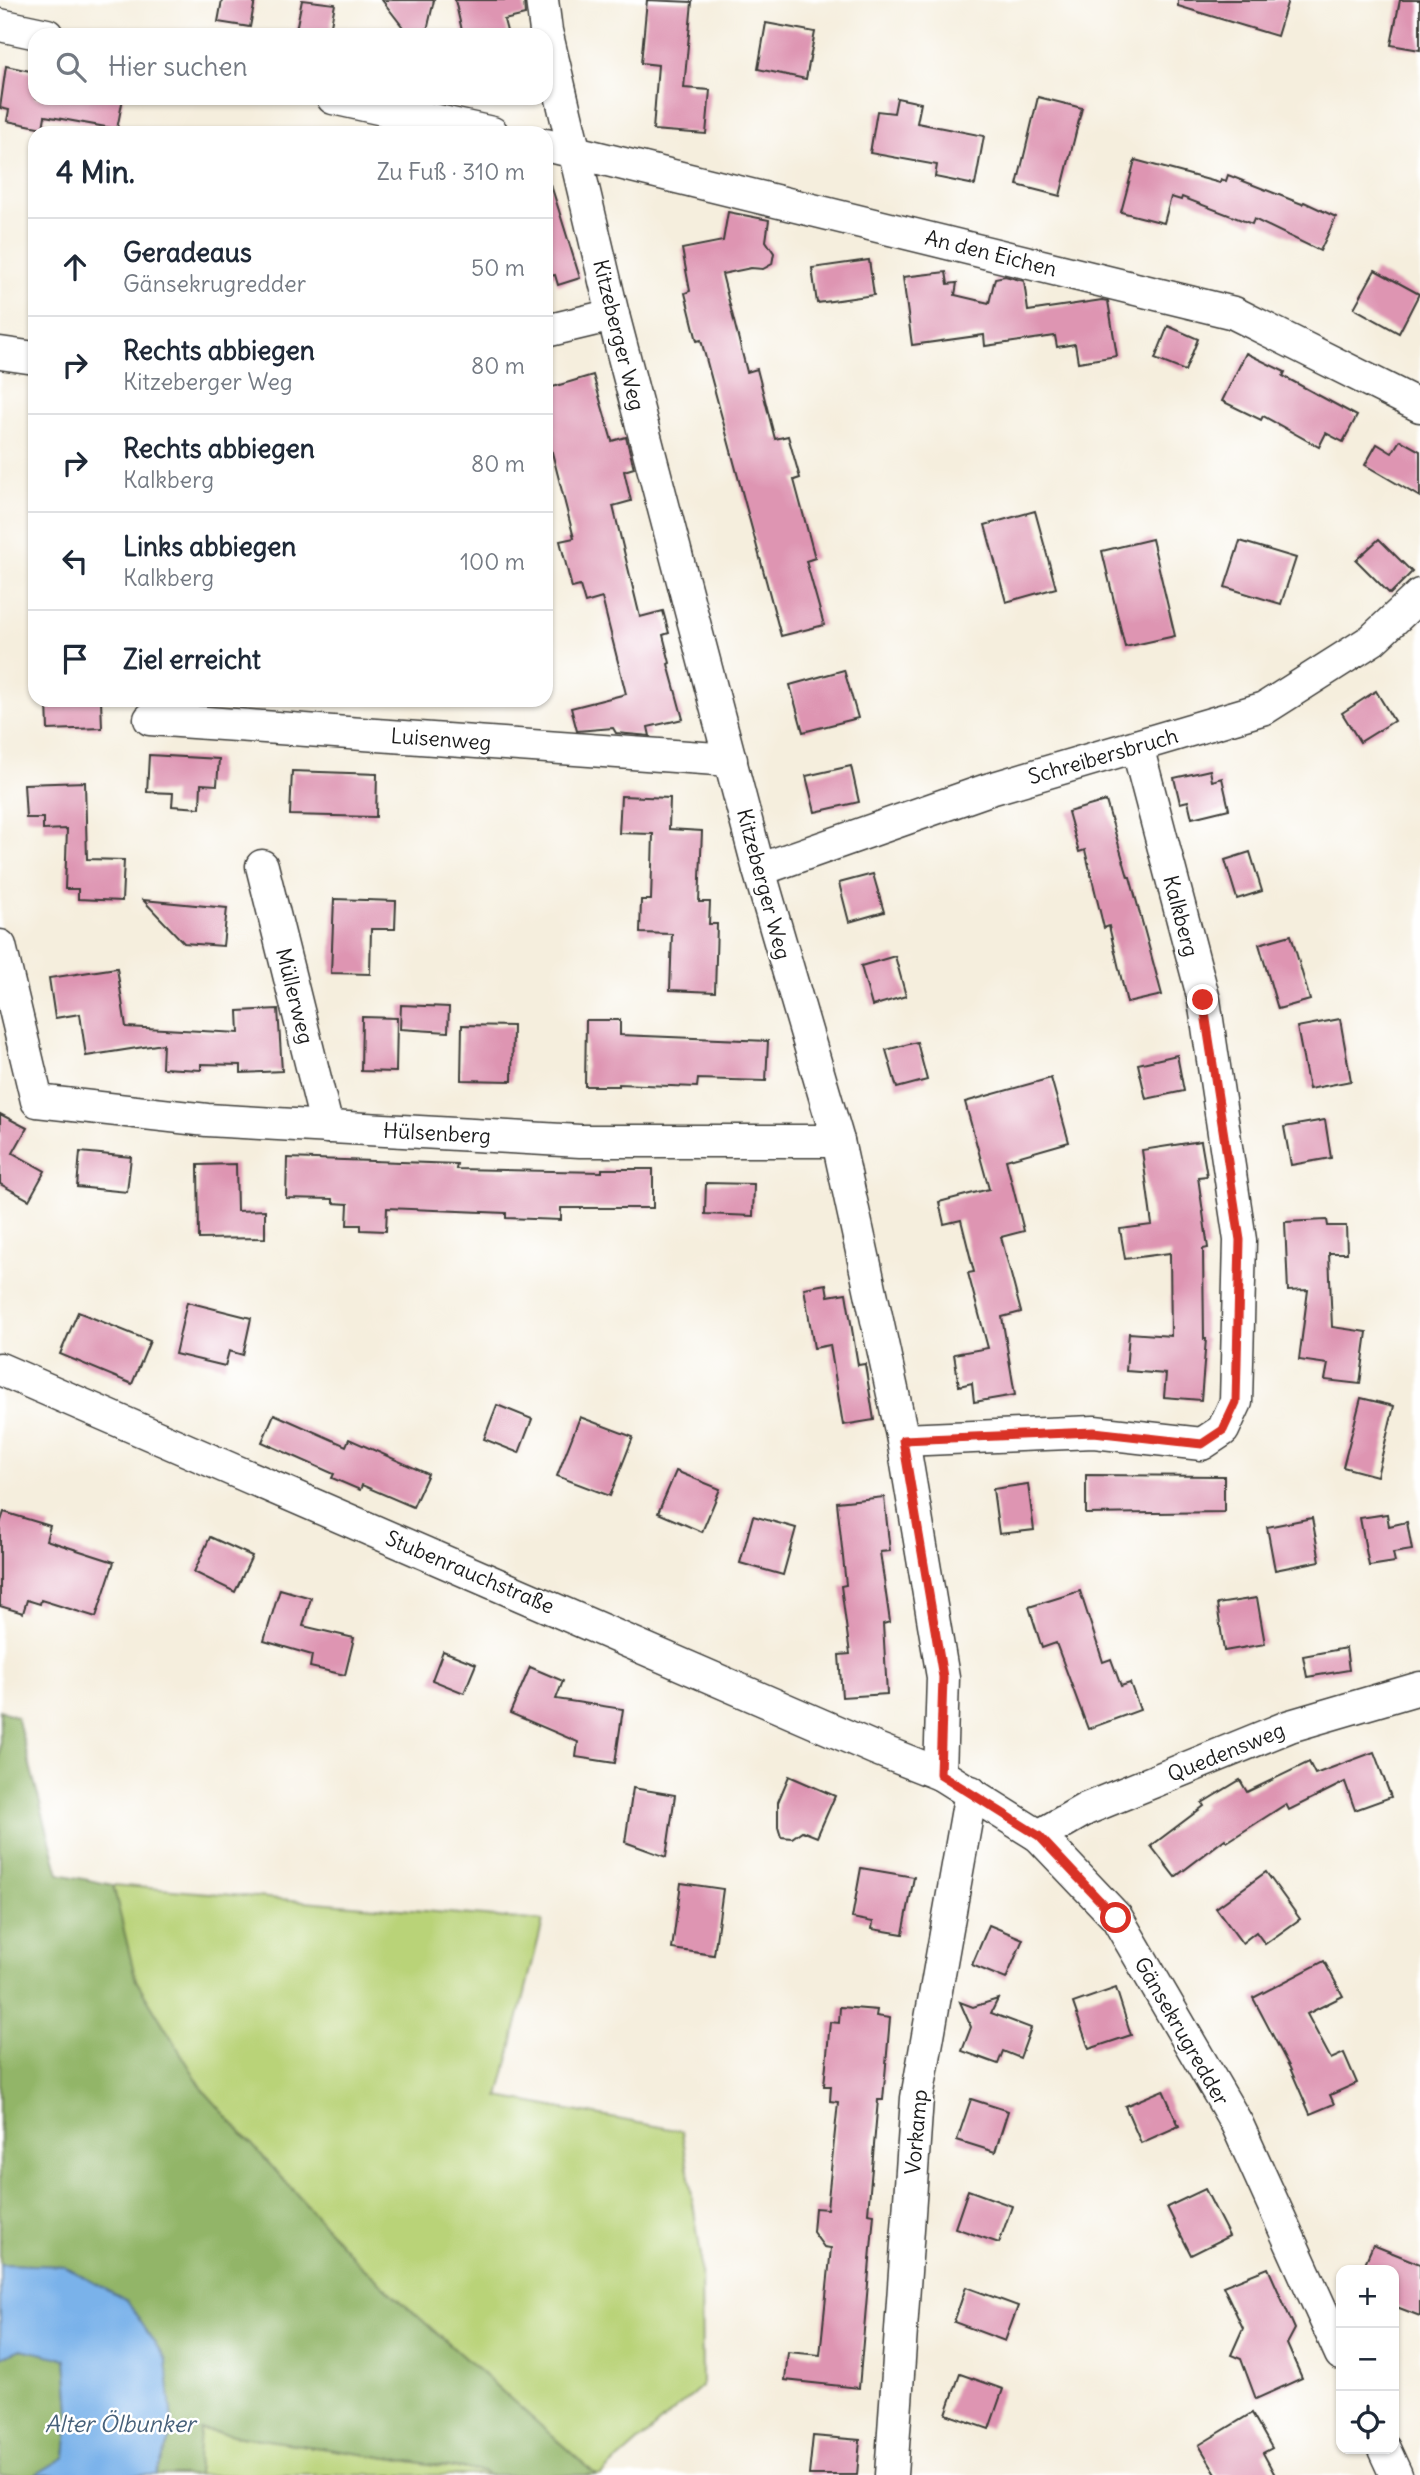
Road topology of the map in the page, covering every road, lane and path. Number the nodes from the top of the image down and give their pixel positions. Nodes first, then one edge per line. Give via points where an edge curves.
1 (542, 0) edge
2 (0, 24) edge
3 (546, 28) edge
4 (28, 31) edge
5 (553, 86) edge
6 (365, 105) edge
7 (460, 126) edge
8 (561, 148) edge
9 (612, 315) junction
10 (553, 329) edge
11 (0, 353) edge
12 (28, 357) edge
13 (1420, 407) edge
14 (1420, 595) edge
15 (150, 719) dead end
16 (1137, 746) junction
17 (731, 760) junction
18 (262, 866) dead end
19 (759, 870) junction
20 (0, 946) edge
21 (327, 1127) junction
22 (838, 1141) junction
23 (0, 1369) edge
24 (903, 1440) junction
25 (1420, 1688) edge
26 (940, 1774) junction
27 (971, 1792) junction
28 (1039, 1836) junction
29 (1336, 2343) edge
30 (1386, 2454) edge
31 (891, 2475) edge
32 (1396, 2475) edge

1 - 3 street, Kitzeberger Weg
2 - 4 street
5 - 8 street, Kitzeberger Weg
6 - 7 street
8 - 9 street, Kitzeberger Weg
8 - 13 street, An den Eichen via 1234,313
9 - 10 street
9 - 17 street, Kitzeberger Weg
11 - 12 street
14 - 16 street, Schreibersbruch via 1373,640 1265,708
15 - 17 street, Luisenweg
16 - 19 street, Schreibersbruch via 988,790
16 - 24 street, Kalkberg via 1203,1000 1226,1147 1240,1240 1236,1402 1223,1430 1202,1444 1094,1432
17 - 19 street, Kitzeberger Weg
18 - 21 street, Müllerweg
19 - 22 street, Kitzeberger Weg
20 - 21 street, Hülsenberg via 37,1101 207,1120
21 - 22 street, Hülsenberg via 580,1140
22 - 24 street, Kitzeberger Weg
23 - 26 street, Stubenrauchstraße
24 - 26 street, Kitzeberger Weg via 943,1677
25 - 28 street, Quedensweg via 1290,1726 1086,1809
26 - 27 street, Gänsekrugredder
27 - 28 street, Gänsekrugredder
27 - 31 street, Vorkamp via 917,2098
28 - 29 street, Gänsekrugredder via 1123,1929 1237,2124
30 - 32 street

